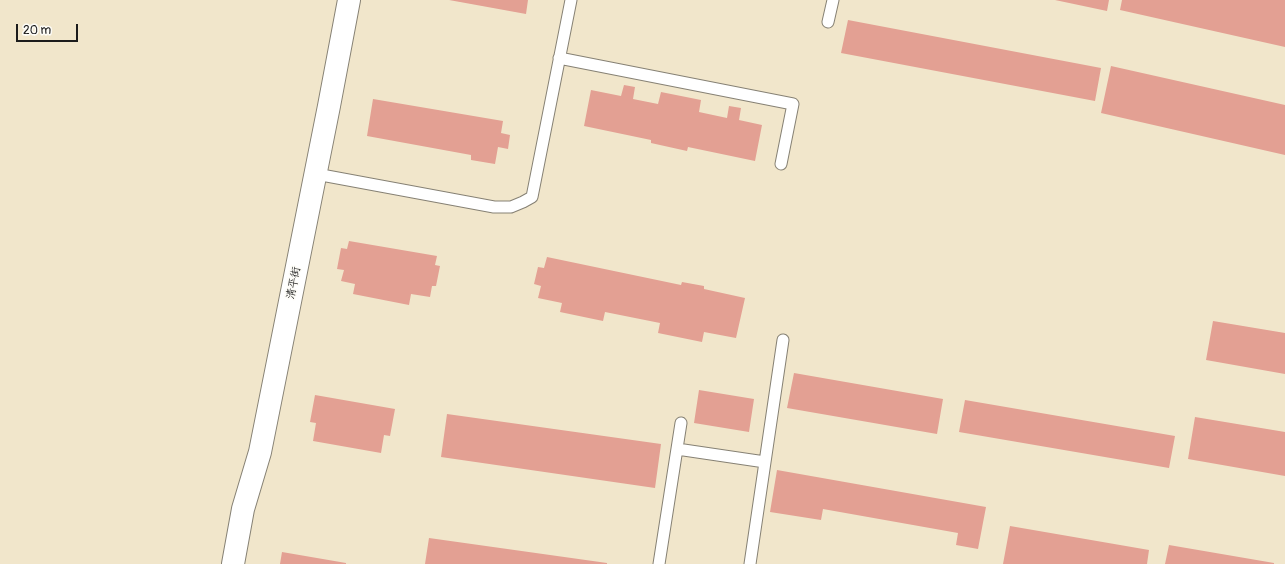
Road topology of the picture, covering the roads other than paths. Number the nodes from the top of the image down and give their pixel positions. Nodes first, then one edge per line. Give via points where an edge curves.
1 (349, 0) edge
2 (571, 0) edge
3 (833, 0) edge
4 (828, 22) dead end
5 (559, 58) junction
6 (781, 164) dead end
7 (316, 174) junction
8 (783, 340) dead end
9 (682, 423) dead end
10 (677, 449) junction
11 (765, 462) junction
12 (233, 564) edge
13 (659, 564) edge
14 (750, 564) edge

1 - 7 street, 清平街
2 - 5 lane
3 - 4 lane
5 - 6 lane via 793,104
5 - 7 lane via 532,197 523,202 511,207 494,207
7 - 12 street, 清平街 via 260,452 243,509
8 - 11 lane
9 - 10 lane
10 - 11 lane
10 - 13 lane
11 - 14 lane

